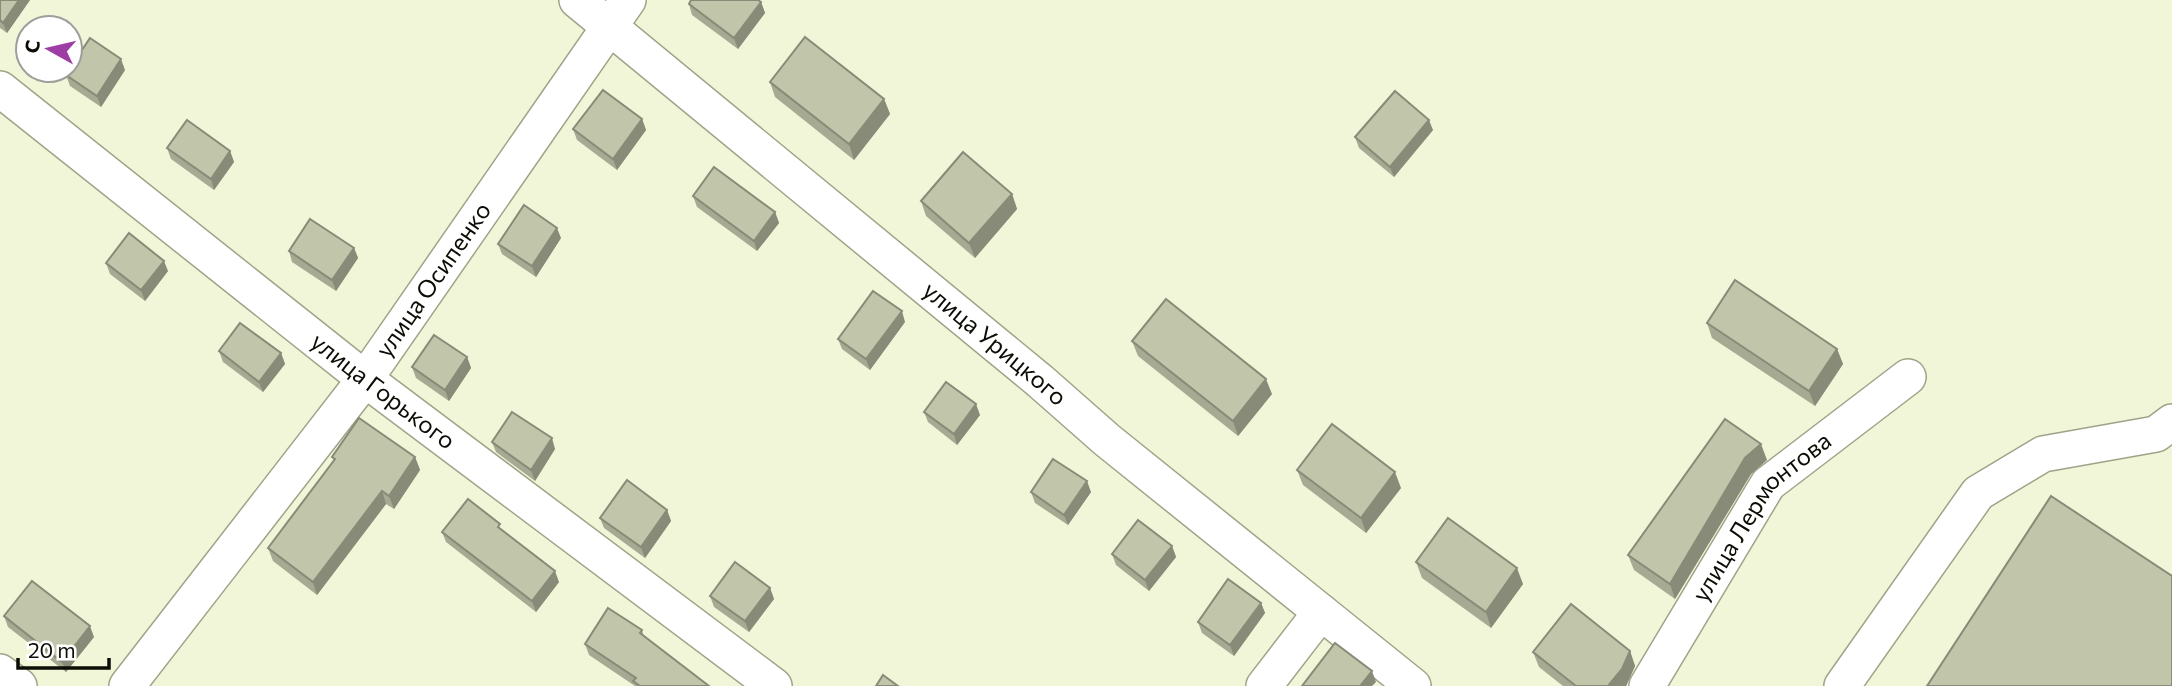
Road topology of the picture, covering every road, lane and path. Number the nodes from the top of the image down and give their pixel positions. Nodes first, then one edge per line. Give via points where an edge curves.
1 (577, 0) edge
2 (619, 13) edge
3 (0, 89) edge
4 (1908, 377) dead end
5 (365, 379) junction
6 (2172, 422) edge
7 (1321, 612) junction
8 (0, 672) edge
9 (19, 686) edge
10 (127, 686) edge
11 (774, 686) edge
12 (1264, 686) edge
13 (1413, 686) edge
14 (1647, 686) edge
15 (1842, 686) edge

1 - 2 street, улица Урицкого
2 - 5 street, улица Осипенко
2 - 7 street, улица Урицкого via 1107,440
3 - 5 street, улица Горького
4 - 14 street, улица Лермонтова via 1768,484
5 - 10 street, улица Осипенко
5 - 11 street, улица Горького
6 - 15 street via 2156,434 2043,454 1978,493
7 - 12 street
7 - 13 street, улица Урицкого
8 - 9 street

